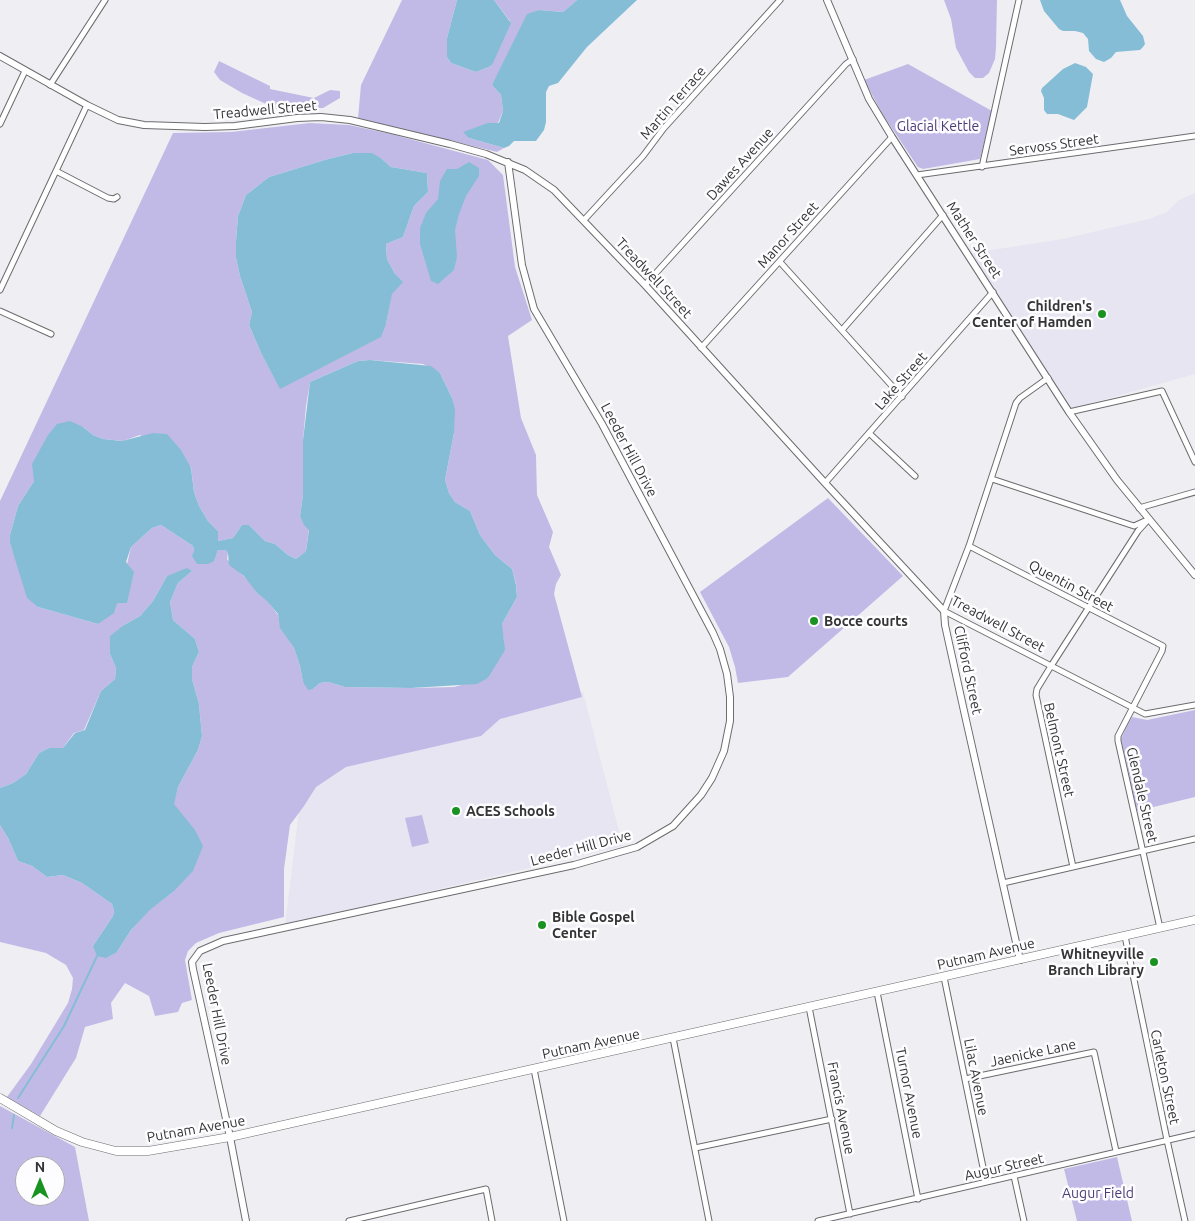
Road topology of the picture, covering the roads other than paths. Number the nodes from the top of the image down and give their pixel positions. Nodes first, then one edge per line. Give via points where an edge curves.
1 (105, 0) edge
2 (780, 0) edge
3 (827, 0) edge
4 (1019, 0) edge
5 (0, 56) edge
6 (853, 59) junction
7 (25, 71) junction
8 (50, 85) junction
9 (86, 105) junction
10 (0, 124) edge
11 (1195, 136) edge
12 (892, 137) junction
13 (508, 162) junction
14 (982, 167) junction
15 (56, 171) junction
16 (917, 175) junction
17 (117, 197) dead end
18 (943, 215) junction
19 (584, 220) junction
20 (780, 262) junction
21 (645, 285) junction
22 (0, 290) edge
23 (993, 292) junction
24 (0, 312) edge
25 (842, 330) junction
26 (51, 334) dead end
27 (701, 348) junction
28 (1048, 378) junction
29 (902, 397) junction
30 (1069, 412) junction
31 (869, 433) junction
32 (1195, 462) edge
33 (915, 476) dead end
34 (992, 478) junction
35 (825, 483) junction
36 (1195, 492) edge
37 (1139, 508) junction
38 (1148, 520) junction
39 (969, 546) junction
40 (1195, 575) edge
41 (1088, 608) junction
42 (944, 611) junction
43 (1162, 646) joint
44 (1050, 666) junction
45 (1195, 705) edge
46 (1132, 708) junction
47 (1195, 839) edge
48 (1143, 851) junction
49 (1073, 867) junction
50 (1003, 883) junction
51 (1195, 920) edge
52 (1160, 928) junction
53 (1125, 936) junction
54 (1020, 960) junction
55 (944, 977) junction
56 (877, 992) junction
57 (809, 1007) junction
58 (673, 1038) junction
59 (534, 1069) junction
60 (965, 1079) junction
61 (0, 1098) edge
62 (832, 1119) junction
63 (1195, 1134) edge
64 (230, 1137) junction
65 (1167, 1140) junction
66 (695, 1148) junction
67 (1116, 1151) junction
68 (1014, 1176) junction
69 (986, 1182) junction
70 (918, 1199) junction
71 (857, 1213) junction
72 (850, 1214) junction
73 (246, 1221) edge
74 (349, 1221) edge
75 (492, 1221) edge
76 (564, 1221) edge
77 (709, 1221) edge
78 (818, 1221) edge
79 (858, 1221) edge
80 (1024, 1221) edge
81 (1186, 1221) edge

1 - 8 street
2 - 19 street, Martin Terrace
3 - 6 street, Mather Street
4 - 14 street
5 - 7 street, Treadwell Street
6 - 12 street, Mather Street via 870,99
6 - 21 street, Dawes Avenue
7 - 8 street, Treadwell Street
7 - 10 street
8 - 9 street, Treadwell Street
9 - 13 street, Treadwell Street via 132,124 160,126 230,126 321,117 350,120
9 - 15 street
11 - 14 street, Servoss Street
12 - 16 street, Mather Street
12 - 20 street, Manor Street
13 - 19 street, Treadwell Street via 545,183
13 - 64 street, Leeder Hill Drive via 522,265 534,309 602,424 720,649 730,697 730,721 724,751 702,795 673,826 637,847 574,865 223,941 200,951 192,962 193,969
14 - 16 street, Servoss Street
15 - 17 street via 108,198
15 - 22 street
16 - 18 street, Mather Street
18 - 23 street, Mather Street
18 - 25 street
19 - 21 street, Treadwell Street
20 - 25 street
20 - 27 street, Manor Street
21 - 27 street, Treadwell Street
23 - 28 street, Mather Street
23 - 29 street, Lake Street
24 - 26 street
25 - 29 street
27 - 35 street, Treadwell Street
28 - 30 street, Mather Street
28 - 34 street, Clifford Street via 1016,403
29 - 31 street, Lake Street
30 - 32 street via 1162,391
30 - 37 street, Mather Street
31 - 33 street
31 - 35 street, Lake Street
34 - 38 street via 1134,526
34 - 39 street, Clifford Street
35 - 42 street, Treadwell Street
36 - 37 street
37 - 38 street, Mather Street
38 - 40 street, Mather Street
38 - 41 street, Belmont Street
39 - 41 street, Quentin Street
39 - 42 street, Clifford Street
41 - 43 street, Quentin Street
41 - 44 street, Belmont Street
42 - 44 street, Treadwell Street
42 - 50 street, Clifford Street
43 - 46 street, Glendale Street
44 - 46 street, Treadwell Street
44 - 49 street, Belmont Street via 1038,688 1036,700
45 - 46 street, Treadwell Street via 1144,714
46 - 48 street, Glendale Street via 1118,741
47 - 48 street
48 - 49 street
48 - 52 street, Glendale Street
49 - 50 street
50 - 54 street, Clifford Street
51 - 52 main road, Putnam Avenue
52 - 53 main road, Putnam Avenue
53 - 54 main road, Putnam Avenue
53 - 65 street, Carleton Street
54 - 55 main road, Putnam Avenue
55 - 56 main road, Putnam Avenue
55 - 60 street, Lilac Avenue
56 - 57 main road, Putnam Avenue
56 - 70 street, Turnor Avenue
57 - 58 main road, Putnam Avenue
57 - 62 street, Francis Avenue
58 - 59 main road, Putnam Avenue
58 - 66 street
59 - 64 main road, Putnam Avenue
59 - 76 street
60 - 67 street, Jaenicke Lane via 1094,1052
60 - 69 street, Lilac Avenue
61 - 64 main road, Putnam Avenue via 56,1131 116,1151 148,1151
62 - 66 street
62 - 72 street, Francis Avenue
63 - 65 street, Augur Street
64 - 73 street, Leeder Hill Drive
65 - 67 street, Augur Street
65 - 81 street, Carleton Street
66 - 77 street
67 - 68 street, Augur Street
68 - 69 street, Augur Street
68 - 80 street
69 - 70 street, Augur Street
70 - 71 street, Augur Street
71 - 72 street, Augur Street
71 - 79 street
72 - 78 street, Augur Street
74 - 75 street via 486,1189

